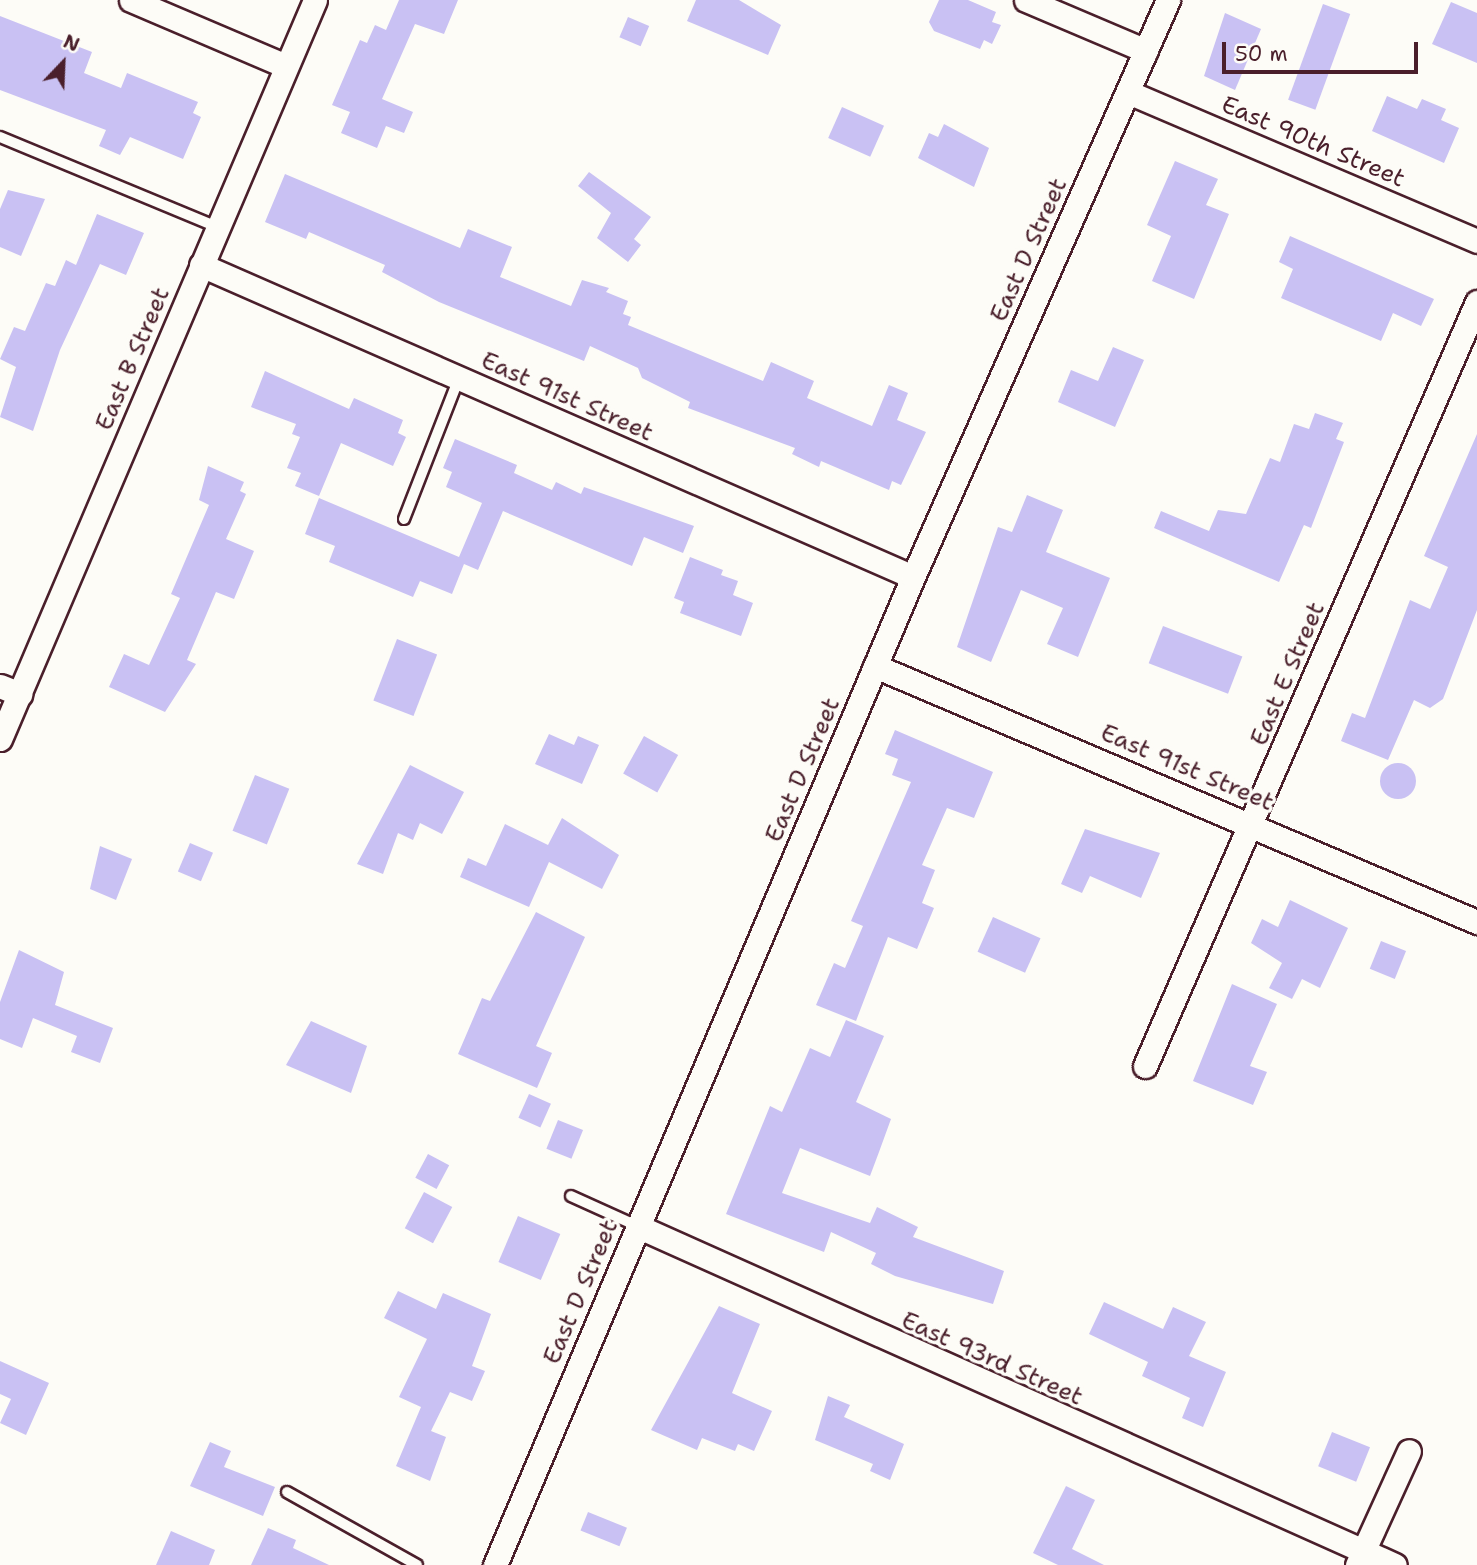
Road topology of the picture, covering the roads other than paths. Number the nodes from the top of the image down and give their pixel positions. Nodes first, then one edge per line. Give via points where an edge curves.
1 (131, 0) edge
2 (315, 0) edge
3 (1026, 0) edge
4 (1168, 0) edge
5 (1146, 51) junction
6 (286, 66) junction
7 (1128, 92) junction
8 (0, 137) edge
9 (217, 227) junction
10 (1477, 241) edge
11 (201, 265) junction
12 (1477, 302) edge
13 (458, 378) junction
14 (404, 519) dead end
15 (913, 577) junction
16 (875, 666) junction
17 (10, 690) edge
18 (0, 739) edge
19 (1252, 824) junction
20 (1477, 922) edge
21 (1145, 1066) dead end
22 (571, 1196) dead end
23 (637, 1226) junction
24 (1409, 1451) dead end
25 (287, 1492) dead end
26 (1360, 1558) edge
27 (417, 1565) edge
28 (495, 1565) edge
29 (1395, 1565) edge

1 - 6 street
2 - 6 street, East B Street
3 - 5 street
4 - 5 street, East D Street
5 - 7 street, East D Street
6 - 9 street, East B Street
7 - 10 street, East 90th Street
7 - 15 street, East D Street
8 - 9 lane
9 - 11 street, East B Street
11 - 13 street, East 91st Street
11 - 17 street, East B Street
12 - 19 street, East E Street
13 - 14 lane
13 - 15 street, East 91st Street
15 - 16 street, East D Street
16 - 19 street, East 91st Street
16 - 23 street, East D Street
17 - 18 street, East B Street
19 - 20 street, East 91st Street
19 - 21 street, East E Street
22 - 23 lane, East 93rd Street
23 - 26 street, East 93rd Street
23 - 28 street, East D Street
24 - 26 street
25 - 27 lane
26 - 29 street, East 93rd Street

